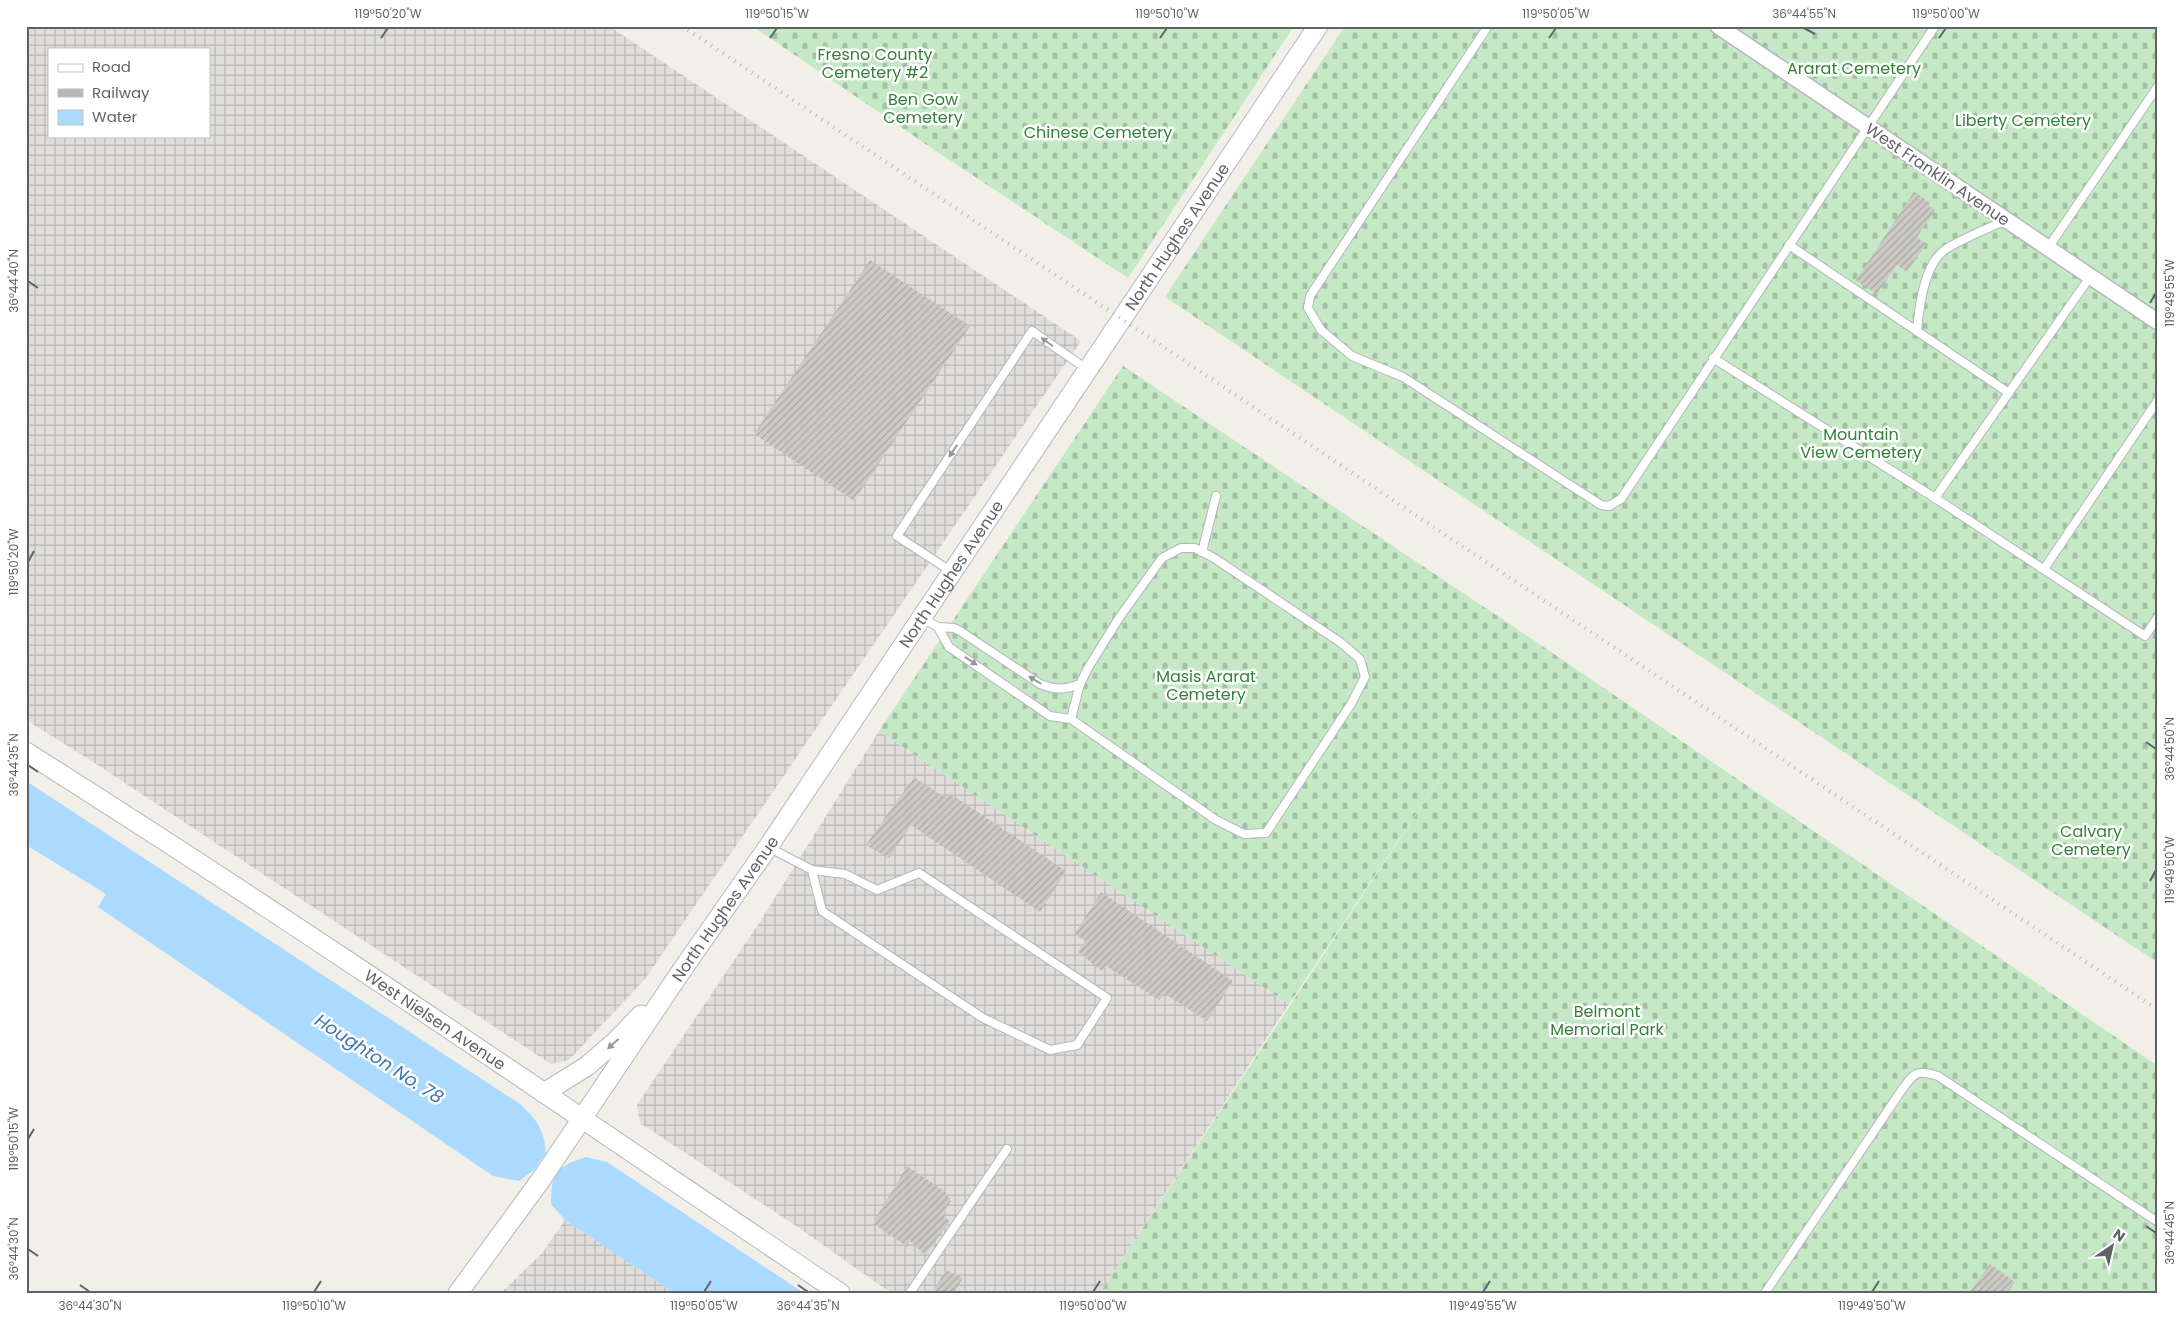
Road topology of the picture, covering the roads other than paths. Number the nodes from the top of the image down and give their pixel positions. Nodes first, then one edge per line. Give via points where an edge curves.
1 (1318, 26) edge
2 (1488, 26) edge
3 (1718, 26) edge
4 (1935, 26) edge
5 (2158, 86) edge
6 (1867, 126) junction
7 (2006, 220) junction
8 (1789, 245) junction
9 (2048, 248) junction
10 (2090, 277) junction
11 (2158, 322) edge
12 (1917, 331) junction
13 (1713, 358) junction
14 (1088, 370) junction
15 (2010, 393) junction
16 (2158, 400) edge
17 (1216, 496) dead end
18 (1935, 498) junction
19 (1202, 552) junction
20 (2044, 568) junction
21 (952, 572) junction
22 (2158, 617) edge
23 (922, 618) junction
24 (938, 627) junction
25 (1080, 684) junction
26 (1071, 719) junction
27 (26, 752) edge
28 (768, 847) junction
29 (812, 870) junction
30 (682, 970) junction
31 (544, 1093) junction
32 (582, 1119) junction
33 (1007, 1149) dead end
34 (2158, 1222) edge
35 (458, 1293) edge
36 (840, 1293) edge
37 (910, 1293) edge
38 (1765, 1293) edge

1 - 14 street, North Hughes Avenue
2 - 13 lane via 1310,296 1308,308 1321,330 1352,356 1403,377 1601,505 1609,506 1621,499
3 - 6 street, West Franklin Avenue
4 - 6 lane
5 - 9 lane
6 - 7 street, West Franklin Avenue
6 - 8 lane
7 - 9 street, West Franklin Avenue
7 - 12 lane via 1944,250 1931,268 1920,295
8 - 12 lane
8 - 13 lane
9 - 10 street, West Franklin Avenue
10 - 11 street, West Franklin Avenue
10 - 15 lane
12 - 15 lane
13 - 18 lane
14 - 21 street, North Hughes Avenue
14 -> 21 lane via 1032,331 897,536
15 - 18 lane
16 - 20 lane
17 - 19 lane
18 - 20 lane
19 - 25 lane via 1195,548 1181,548 1162,558 1119,618
19 - 26 lane via 1340,642 1360,659 1365,677 1351,704 1266,833 1244,834 1216,820
20 - 22 lane via 2145,636
21 - 23 street, North Hughes Avenue
23 - 24 lane
23 - 28 street, North Hughes Avenue
25 -> 24 lane via 1067,689 1053,689 1040,684 960,631
24 -> 26 lane via 949,647 1050,716
25 - 26 lane
27 - 31 street, West Nielsen Avenue
28 - 29 lane
28 - 30 street, North Hughes Avenue
29 - 29 lane via 845,874 878,890 919,873 1107,998 1077,1045 1050,1050 983,1018 822,911
30 -> 31 street via 615,1042 587,1066
30 - 32 street, North Hughes Avenue
31 - 32 street, West Nielsen Avenue
32 - 35 street, North Hughes Avenue
32 - 36 street, West Nielsen Avenue
33 - 37 lane
34 - 38 lane via 1938,1076 1923,1071 1913,1075 1900,1091

